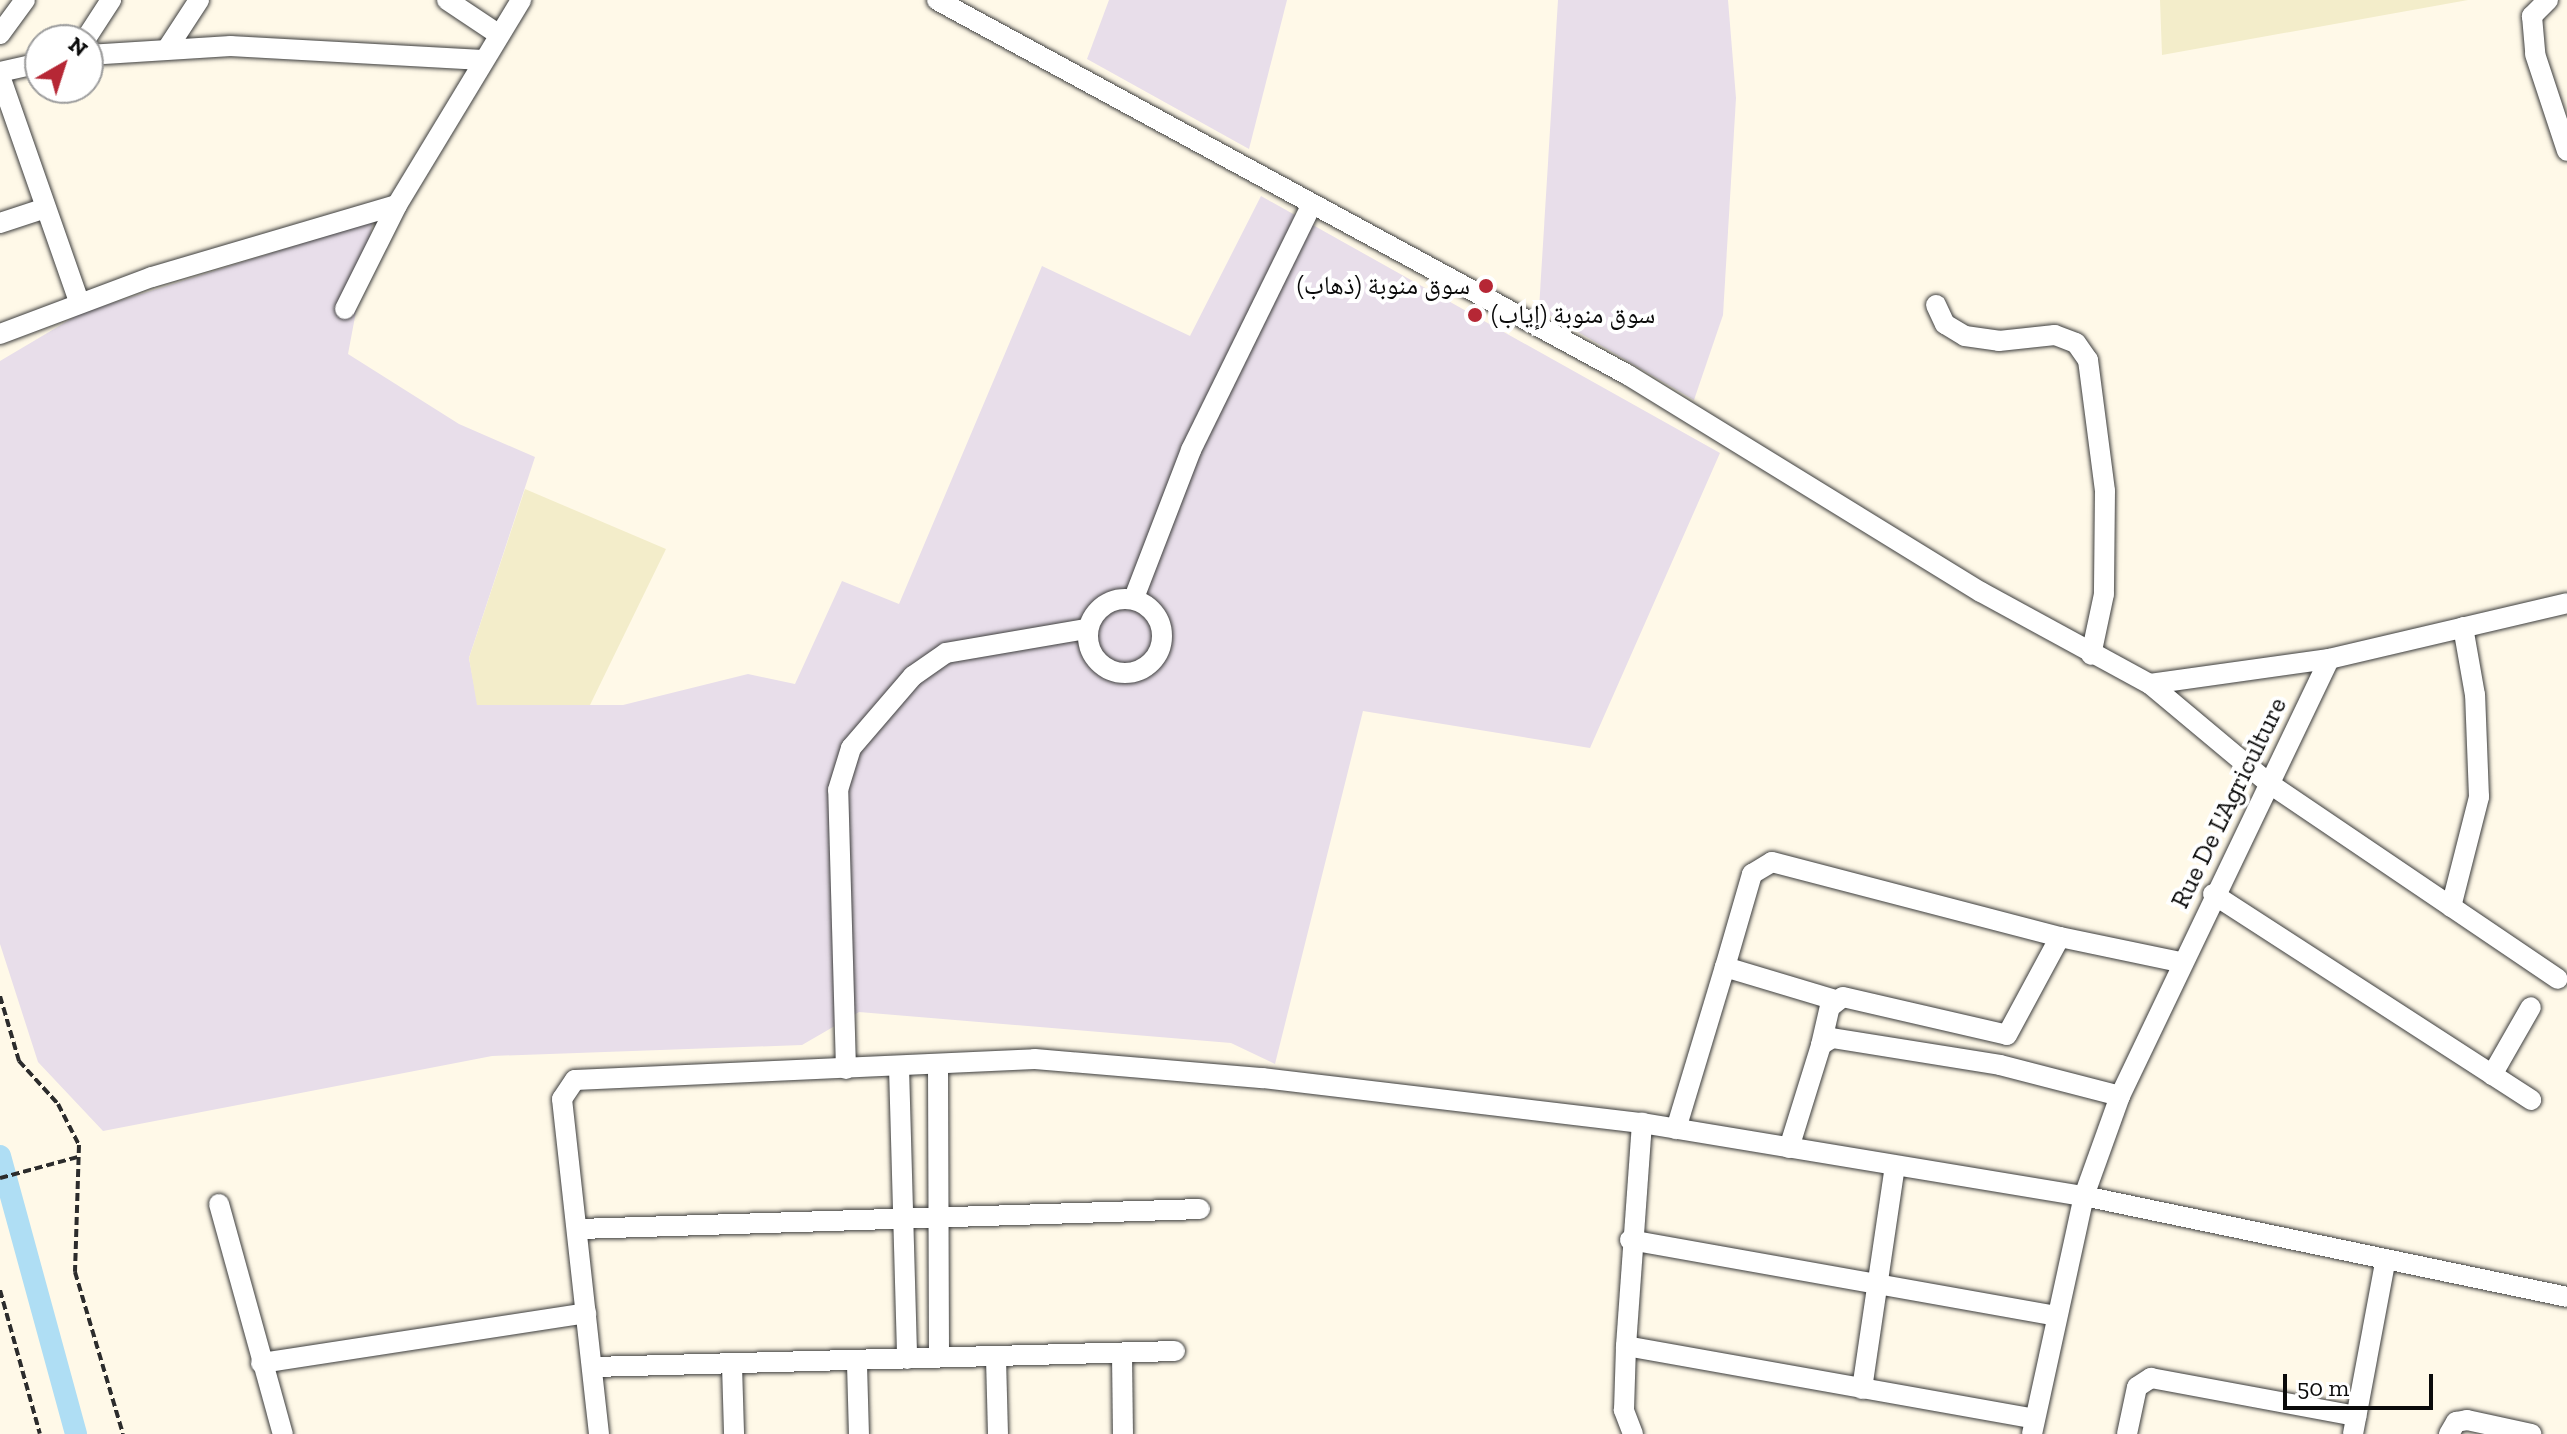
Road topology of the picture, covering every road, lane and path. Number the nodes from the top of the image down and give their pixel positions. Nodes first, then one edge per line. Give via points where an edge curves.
1 (25, 0) edge
2 (111, 0) edge
3 (199, 0) edge
4 (447, 0) edge
5 (521, 0) edge
6 (937, 0) edge
7 (2548, 0) edge
8 (95, 24) edge
9 (0, 34) edge
10 (498, 34) junction
11 (169, 46) junction
12 (104, 53) edge
13 (482, 60) junction
14 (24, 67) edge
15 (0, 74) edge
16 (2567, 151) edge
17 (1312, 204) junction
18 (397, 205) junction
19 (46, 208) junction
20 (0, 223) edge
21 (79, 302) junction
22 (1936, 305) dead end
23 (345, 309) dead end
24 (0, 334) edge
25 (1134, 598) junction
26 (2567, 603) edge
27 (2463, 627) junction
28 (1087, 629) junction
29 (2091, 655) junction
30 (2329, 659) junction
31 (2150, 684) junction
32 (2267, 782) junction
33 (2213, 894) junction
34 (2451, 907) junction
35 (2060, 937) junction
36 (2180, 962) junction
37 (1725, 967) junction
38 (2558, 979) dead end
39 (0, 996) edge
40 (1835, 1000) junction
41 (2531, 1007) dead end
42 (2007, 1035) junction
43 (1821, 1045) junction
44 (2000, 1065) junction
45 (899, 1067) junction
46 (938, 1067) junction
47 (846, 1069) junction
48 (2492, 1075) junction
49 (2120, 1096) junction
50 (2531, 1100) dead end
51 (1642, 1123) junction
52 (1676, 1129) junction
53 (1789, 1148) junction
54 (78, 1157) junction
55 (1895, 1166) junction
56 (0, 1178) edge
57 (2084, 1196) junction
58 (219, 1204) dead end
59 (1200, 1209) dead end
60 (905, 1219) junction
61 (936, 1219) junction
62 (579, 1229) junction
63 (1630, 1240) junction
64 (2385, 1263) junction
65 (1879, 1285) junction
66 (0, 1290) edge
67 (2567, 1297) edge
68 (586, 1313) junction
69 (2055, 1316) junction
70 (1626, 1346) junction
71 (1175, 1351) dead end
72 (1122, 1354) junction
73 (939, 1357) junction
74 (996, 1358) junction
75 (907, 1359) junction
76 (261, 1363) junction
77 (857, 1364) junction
78 (732, 1365) junction
79 (593, 1367) junction
80 (1862, 1389) junction
81 (2355, 1425) edge
82 (2033, 1427) edge
83 (40, 1434) edge
84 (123, 1434) edge
85 (283, 1434) edge
86 (599, 1434) edge
87 (734, 1434) edge
88 (859, 1434) edge
89 (998, 1434) edge
90 (1123, 1434) edge
91 (1633, 1434) edge
92 (2127, 1434) edge
93 (2449, 1434) edge
94 (2531, 1434) edge

1 - 9 street
2 - 8 street
3 - 11 street
4 - 10 street
5 - 10 street
6 - 17 street
7 - 16 street via 2532,16 2535,54
10 - 13 street
11 - 12 street
11 - 13 street via 358,50
13 - 18 street
14 - 15 street
15 - 19 street
17 - 25 street via 1191,450
17 - 29 street via 1628,375
18 - 21 street
18 - 23 street
19 - 20 street
19 - 21 street
21 - 24 street
22 - 29 street via 1945,324 1965,336 1999,341 2055,335 2076,343 2088,360 2102,445 2106,535 2104,594
25 - 28 street via 1099,608
25 - 28 street via 1159,621 1162,644 1150,664 1129,674 1106,669 1090,652
26 - 27 street
27 - 30 street
27 - 34 street via 2475,695 2479,797
28 - 47 street via 946,653 913,676 851,748 838,790
29 - 31 street
30 - 31 street
30 - 32 street, Rue De L'Agriculture
31 - 32 street
32 - 33 street, Rue De L'Agriculture
32 - 34 street
33 - 36 street, Rue De L'Agriculture
33 - 48 street
34 - 38 street
35 - 36 street
35 - 37 street via 1772,862 1752,874
35 - 42 street
36 - 49 street, Rue De L'Agriculture
37 - 40 street
37 - 52 street
39 - 54 path via 19,1061 58,1104 79,1145
40 - 42 street
40 - 43 street
41 - 48 street
42 - 44 street
43 - 44 street via 1844,1039
43 - 53 street
44 - 49 street
45 - 46 street
45 - 47 street
45 - 60 street
46 - 51 street via 1093,1060
46 - 61 street
47 - 62 street via 575,1080 562,1099
48 - 50 street
49 - 57 street, Rue De L'Agriculture
51 - 52 street
51 - 63 street
52 - 53 street
53 - 55 street
54 - 56 path
54 - 84 path via 75,1272
55 - 57 street
55 - 65 street
57 - 64 street
57 - 69 street, Rue De L'Agriculture
58 - 76 street
59 - 61 street
60 - 61 street
60 - 62 street
60 - 75 street
61 - 73 street
62 - 68 street
63 - 65 street
63 - 70 street
64 - 67 street
64 - 81 street
65 - 69 street
65 - 80 street
66 - 83 path
68 - 76 street
68 - 79 street
69 - 82 street, Rue De L'Agriculture
70 - 80 street
70 - 91 street via 1624,1410
71 - 72 street
72 - 74 street
72 - 90 street
73 - 74 street
73 - 75 street
74 - 89 street
75 - 77 street
76 - 85 street
77 - 78 street
77 - 88 street
78 - 79 street
78 - 87 street
79 - 86 street
80 - 82 street
81 - 92 street via 2151,1378 2137,1387
93 - 94 street via 2456,1422 2467,1420

